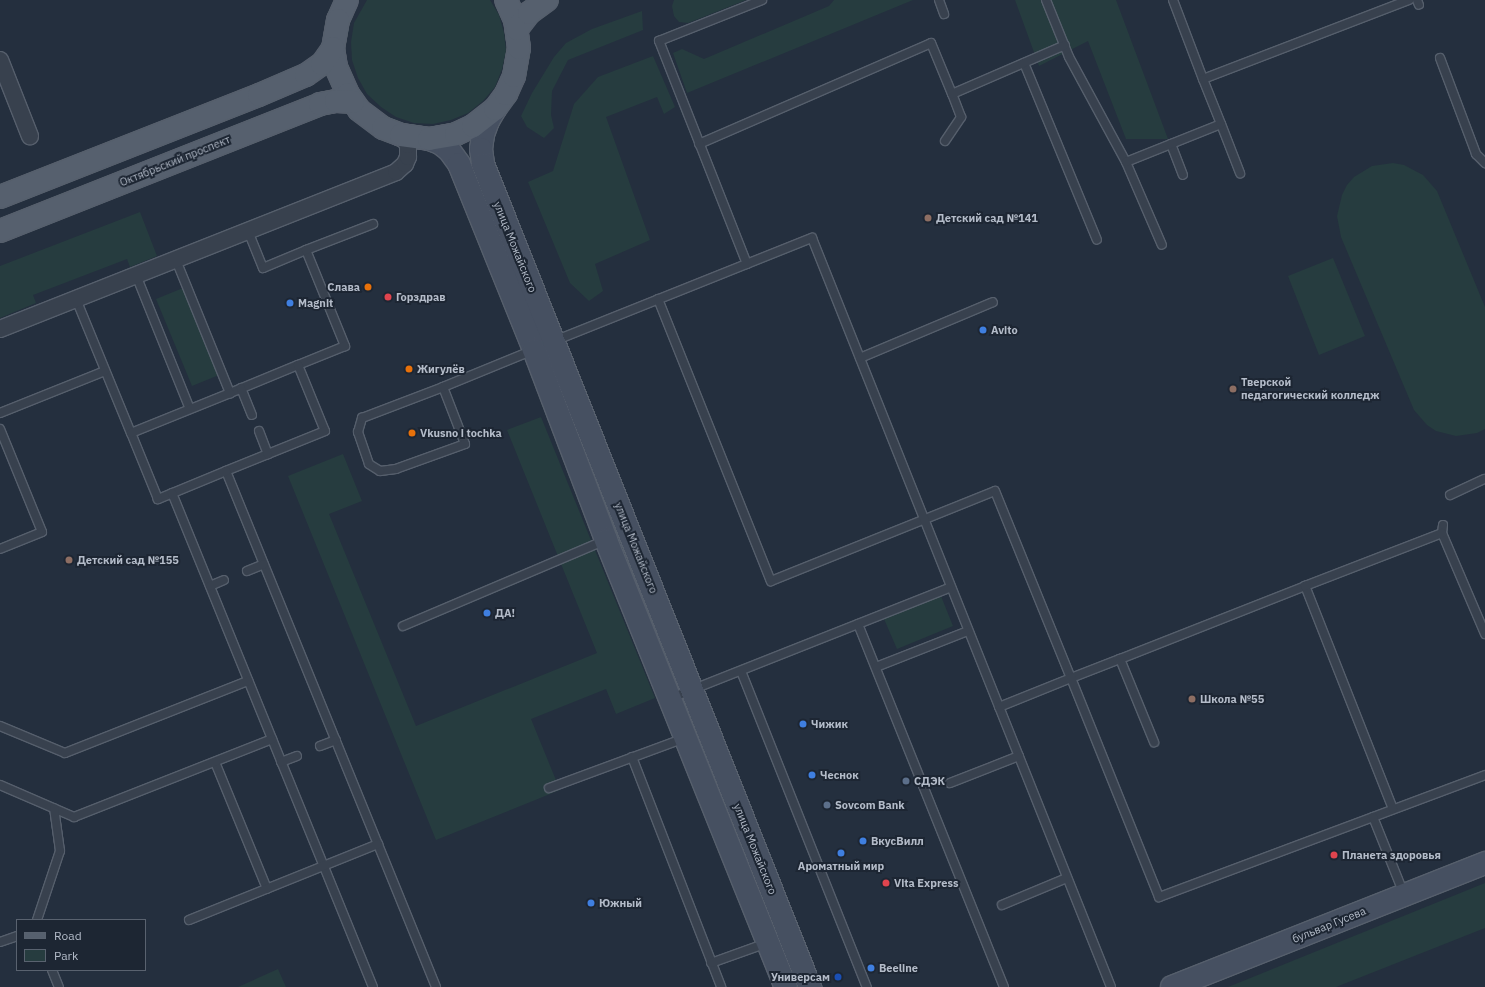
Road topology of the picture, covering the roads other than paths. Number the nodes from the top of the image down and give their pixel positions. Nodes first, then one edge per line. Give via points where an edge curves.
1 (347, 0) edge
2 (506, 0) edge
3 (547, 0) edge
4 (762, 0) edge
5 (939, 0) edge
6 (1046, 0) edge
7 (1173, 0) edge
8 (1409, 0) edge
9 (944, 14) dead end
10 (517, 30) junction
11 (1064, 45) junction
12 (333, 48) junction
13 (1440, 58) dead end
14 (0, 60) edge
15 (1024, 63) junction
16 (1203, 79) junction
17 (952, 94) junction
18 (353, 102) junction
19 (495, 109) junction
20 (1221, 124) junction
21 (401, 135) junction
22 (30, 136) dead end
23 (429, 139) junction
24 (945, 141) dead end
25 (699, 144) junction
26 (1171, 144) junction
27 (1126, 162) junction
28 (1485, 163) edge
29 (1240, 173) dead end
30 (1183, 175) dead end
31 (0, 197) edge
32 (373, 224) dead end
33 (0, 231) edge
34 (248, 231) junction
35 (1097, 240) dead end
36 (1162, 245) dead end
37 (306, 250) junction
38 (176, 260) junction
39 (747, 264) junction
40 (136, 276) junction
41 (76, 299) junction
42 (658, 299) junction
43 (993, 302) dead end
44 (0, 329) edge
45 (544, 345) junction
46 (860, 358) junction
47 (298, 366) junction
48 (106, 371) junction
49 (443, 387) junction
50 (241, 388) junction
51 (230, 393) junction
52 (190, 409) junction
53 (0, 413) edge
54 (252, 415) dead end
55 (0, 429) edge
56 (259, 431) dead end
57 (131, 433) junction
58 (268, 454) junction
59 (226, 471) junction
60 (1485, 479) edge
61 (172, 493) junction
62 (1450, 495) dead end
63 (924, 520) junction
64 (606, 540) junction
65 (0, 549) edge
66 (264, 564) junction
67 (247, 571) dead end
68 (224, 580) dead end
69 (210, 586) junction
70 (1305, 586) junction
71 (951, 587) junction
72 (858, 624) junction
73 (403, 626) dead end
74 (968, 630) junction
75 (1485, 634) edge
76 (1120, 659) junction
77 (876, 667) junction
78 (741, 671) junction
79 (1071, 678) junction
80 (248, 681) junction
81 (692, 690) junction
82 (670, 699) junction
83 (999, 707) junction
84 (0, 726) edge
85 (686, 738) junction
86 (272, 739) junction
87 (336, 740) junction
88 (1154, 742) dead end
89 (320, 746) dead end
90 (297, 756) dead end
91 (1019, 756) junction
92 (632, 757) junction
93 (215, 762) junction
94 (281, 762) junction
95 (1485, 775) edge
96 (950, 783) dead end
97 (0, 785) edge
98 (549, 788) dead end
99 (54, 808) junction
100 (1393, 810) junction
101 (1373, 817) junction
102 (378, 844) junction
103 (1485, 863) edge
104 (324, 866) junction
105 (1068, 878) junction
106 (267, 889) junction
107 (1404, 895) junction
108 (1002, 905) dead end
109 (37, 919) edge
110 (189, 920) dead end
111 (16, 936) edge
112 (0, 942) edge
113 (768, 942) junction
114 (711, 963) junction
115 (52, 971) edge
116 (1194, 983) edge
117 (59, 987) edge
118 (373, 987) edge
119 (436, 987) edge
120 (720, 987) edge
121 (786, 987) edge
122 (810, 987) edge
123 (867, 987) edge
124 (1004, 987) edge
125 (1111, 987) edge
126 (1172, 987) edge

1 - 12 main road via 338,20
2 - 10 main road
3 - 10 main road via 529,13
4 - 25 lane via 658,40
5 - 9 lane
6 - 11 lane
7 - 16 lane
8 - 16 lane
10 - 19 main road via 519,48 514,76 506,94
11 - 15 lane
11 - 27 lane
12 - 18 main road via 339,76
12 - 31 main road via 322,64 306,75
13 - 28 lane via 1476,154
14 - 22 street
15 - 17 lane
15 - 35 lane
16 - 20 lane
17 - 24 lane via 961,117
17 - 25 lane via 931,43
18 - 21 main road via 375,122
18 - 33 main road, Октябрьский проспект via 336,101 320,104
19 - 23 main road via 465,130
19 - 45 main road, улица Можайского via 483,135 483,164
20 - 26 lane
20 - 29 lane
21 - 23 main road
21 - 34 street via 409,149 408,157 405,164 396,172
23 - 45 main road, улица Можайского via 449,150 459,164
25 - 39 lane
26 - 27 lane
26 - 30 lane
27 - 36 lane
32 - 37 lane
34 - 37 lane via 263,268
34 - 38 street
37 - 47 lane via 345,346
38 - 40 street
38 - 51 lane
39 - 42 lane
39 - 46 lane via 812,238
40 - 41 street
40 - 52 lane
41 - 44 street
41 - 48 lane
42 - 45 lane
42 - 63 lane via 771,581
43 - 46 lane
45 - 49 lane
45 - 64 main road, улица Можайского
45 - 81 main road, улица Можайского
46 - 63 lane
47 - 50 lane
47 - 58 lane via 325,431
48 - 53 lane
48 - 57 lane
49 - 49 lane via 362,418 358,432 369,464 380,472 396,469 465,444
50 - 51 lane
50 - 54 lane
51 - 52 lane
52 - 57 lane
55 - 65 lane via 42,532
56 - 58 lane
57 - 61 lane via 158,499
58 - 59 lane
59 - 61 lane
59 - 66 lane
60 - 62 lane
61 - 69 lane
63 - 71 lane
63 - 79 lane via 995,491
64 - 73 lane
64 - 82 main road, улица Можайского
66 - 67 lane
66 - 87 lane
68 - 69 lane
69 - 80 lane
70 - 75 lane via 1442,529
70 - 76 lane
70 - 100 lane
71 - 72 lane
71 - 74 lane
72 - 77 lane
72 - 78 lane
74 - 77 lane
74 - 83 lane
76 - 79 lane
76 - 88 lane
77 - 124 lane
78 - 81 lane
78 - 123 lane
79 - 83 lane
79 - 101 lane via 1159,897
80 - 84 lane via 66,753
80 - 86 lane
81 - 82 lane
81 - 122 main road, улица Можайского
82 - 85 main road, улица Можайского
83 - 91 lane
85 - 92 lane
85 - 113 main road, улица Можайского
86 - 93 lane
86 - 94 lane
87 - 89 lane
87 - 102 lane
90 - 94 lane
91 - 96 lane
91 - 105 lane
92 - 98 lane
92 - 114 lane
93 - 99 lane via 74,818
93 - 106 lane
94 - 104 lane
95 - 100 lane
97 - 99 lane
99 - 109 lane via 60,851
100 - 101 lane
101 - 107 lane
102 - 104 lane
102 - 119 lane
103 - 107 main road, бульвар Гусева
104 - 106 lane
104 - 118 lane
105 - 108 lane
105 - 125 lane
106 - 110 lane
107 - 116 main road, бульвар Гусева
111 - 112 lane
113 - 114 lane
113 - 121 main road, улица Можайского
114 - 120 lane
115 - 117 lane
116 - 126 main road, бульвар Гусева

